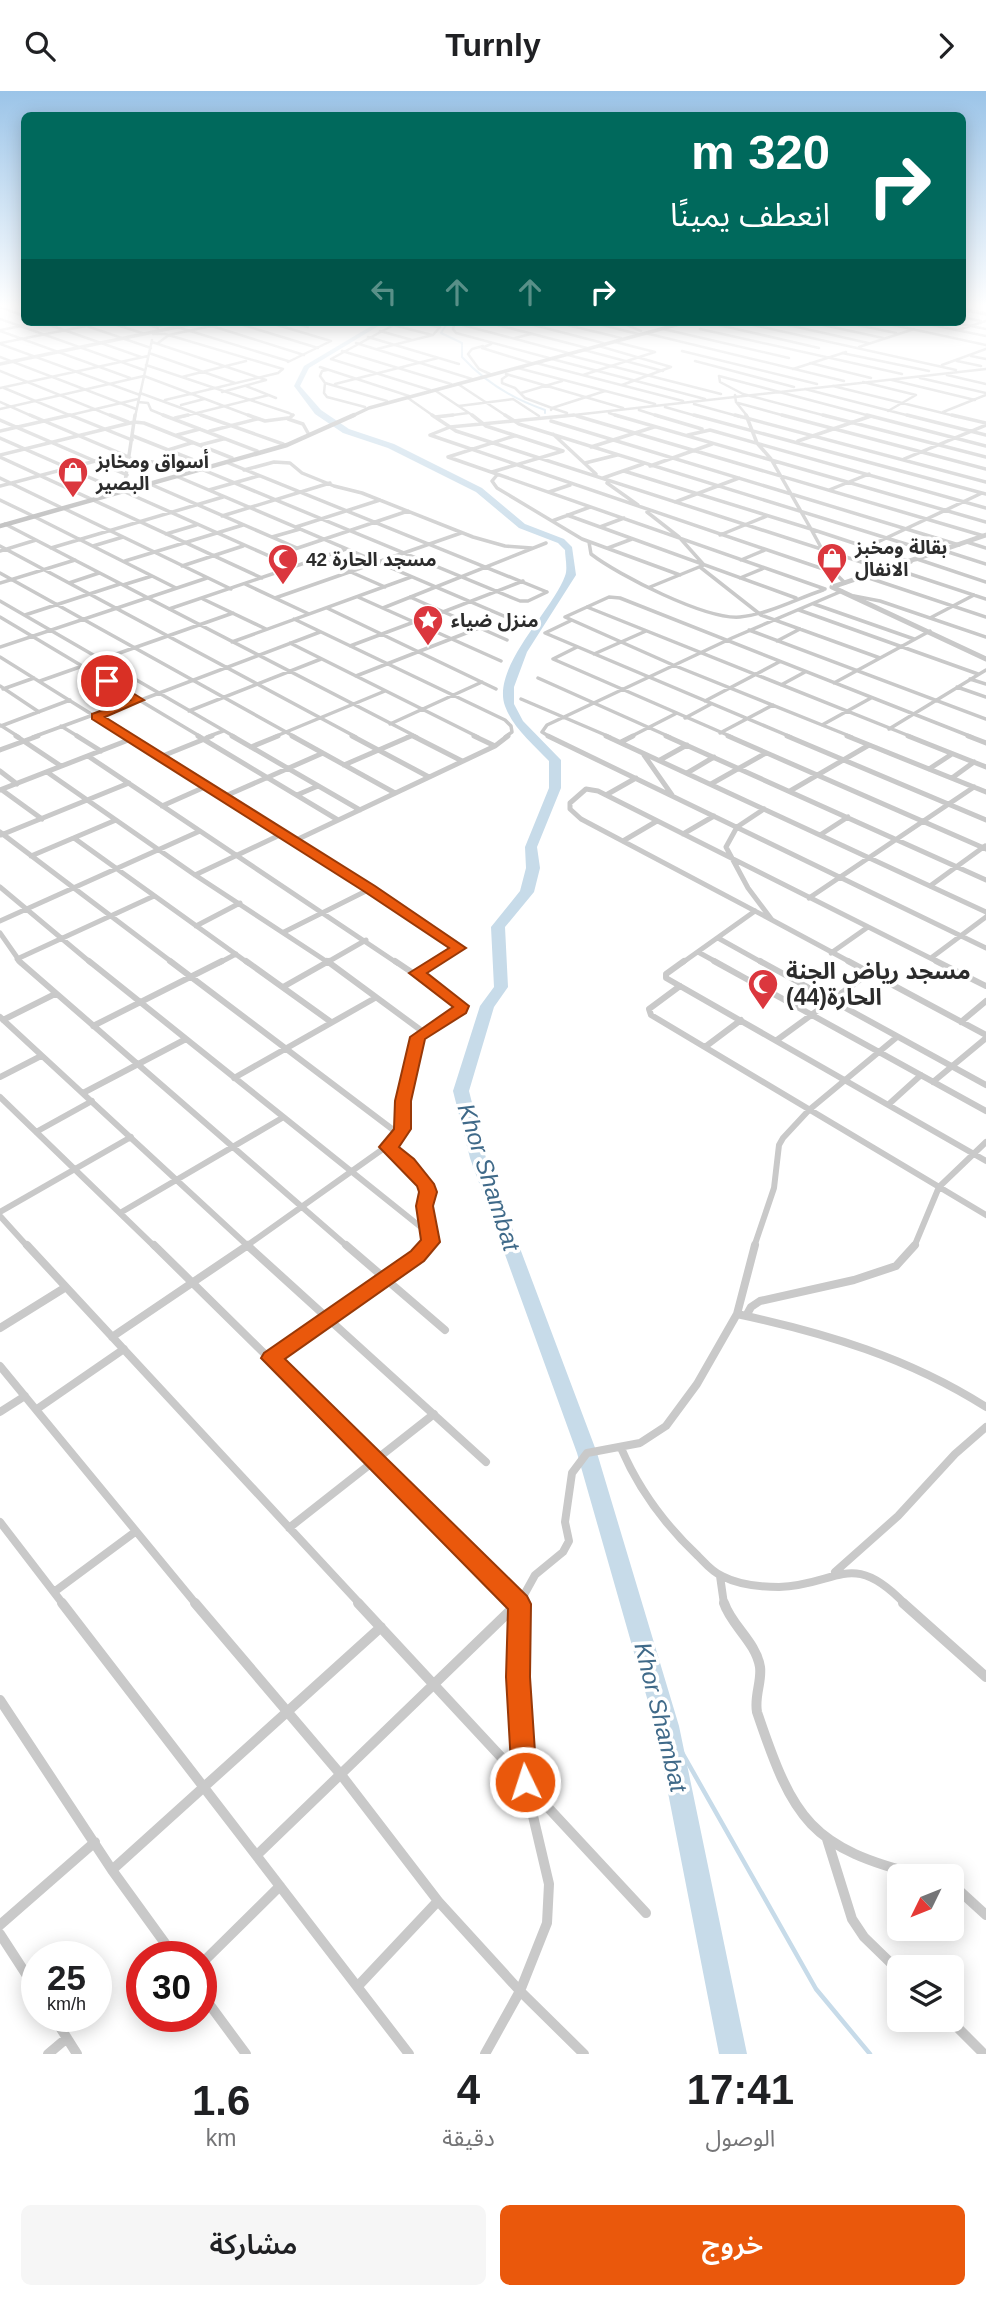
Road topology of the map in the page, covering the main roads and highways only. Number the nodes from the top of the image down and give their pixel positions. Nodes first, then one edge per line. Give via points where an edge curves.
1 (417, 395) edge
2 (408, 397) junction
3 (344, 416) junction
4 (327, 425) junction
5 (178, 474) junction
6 (122, 490) junction
7 (2, 524) edge

1 - 2 main road
2 - 3 main road
2 - 3 main road
3 - 4 main road
4 - 5 main road via 283,444
4 - 5 main road via 293,443
5 - 6 main road
5 - 6 main road
6 - 7 main road

